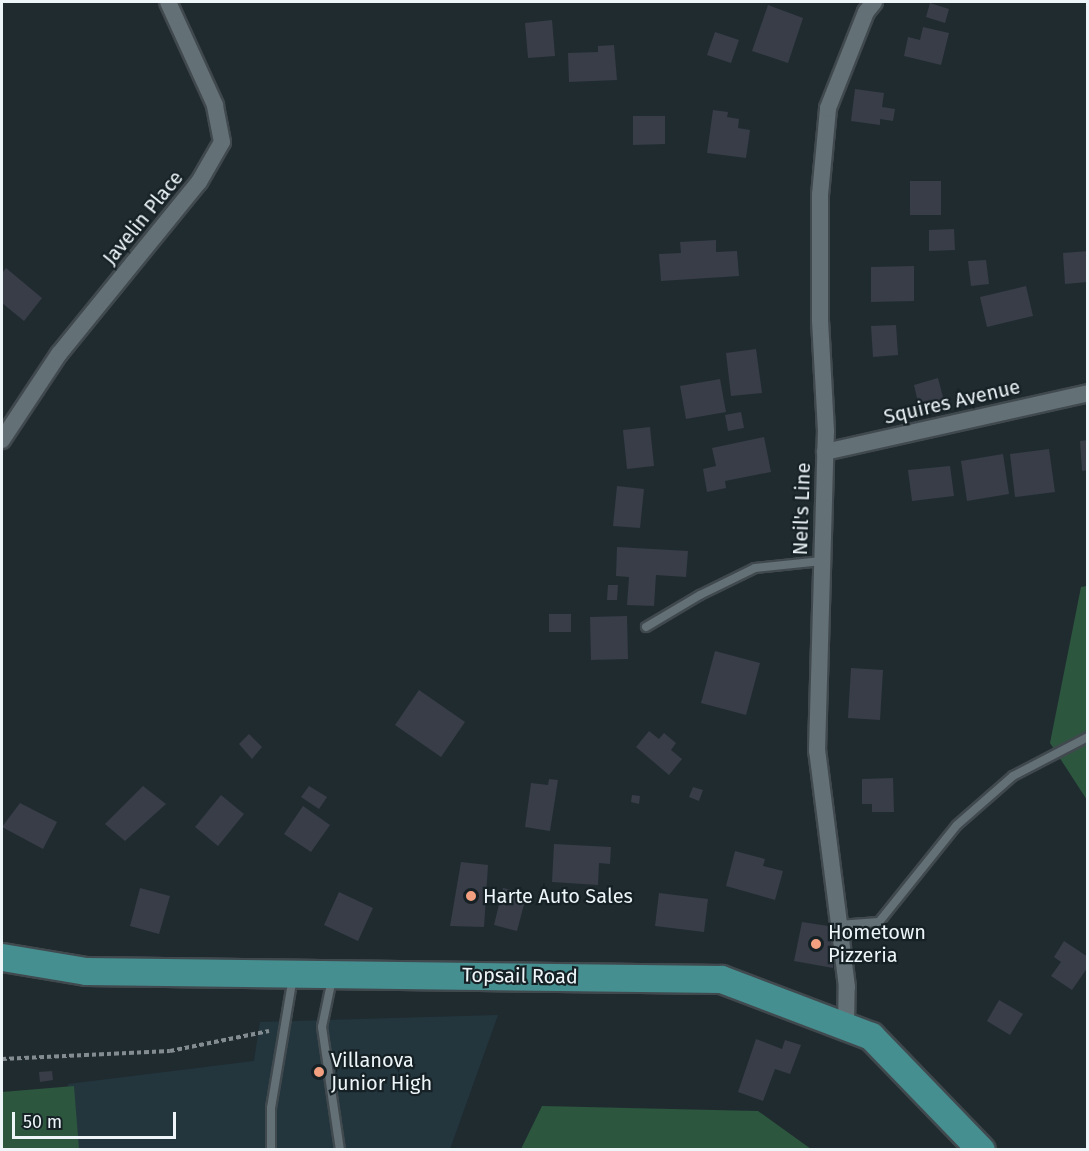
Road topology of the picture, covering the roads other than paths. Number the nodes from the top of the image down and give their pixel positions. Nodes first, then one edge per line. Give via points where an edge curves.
1 (168, 2) edge
2 (874, 2) edge
3 (1088, 393) edge
4 (2, 440) edge
5 (825, 452) junction
6 (822, 561) junction
7 (646, 627) dead end
8 (1088, 737) edge
9 (838, 925) junction
10 (2, 957) edge
11 (293, 973) junction
12 (334, 974) junction
13 (846, 1026) junction
14 (271, 1149) edge
15 (340, 1149) edge
16 (981, 1149) edge

1 - 4 street, Javelin Place via 220,119 220,148 185,200 59,354
2 - 5 street, Neil's Line via 866,12 828,108 820,207
3 - 5 street, Squires Avenue
5 - 6 street, Neil's Line
6 - 7 lane via 755,568
6 - 9 street, Neil's Line via 817,751
8 - 9 lane via 1013,776 957,825 879,922
9 - 13 street, Neil's Line via 847,987
10 - 11 main road, Topsail Road via 86,971
11 - 12 main road, Topsail Road
11 - 14 lane via 271,1108
12 - 13 main road, Topsail Road via 721,979
12 - 15 lane via 322,1027
13 - 16 main road, Topsail Road via 871,1036

